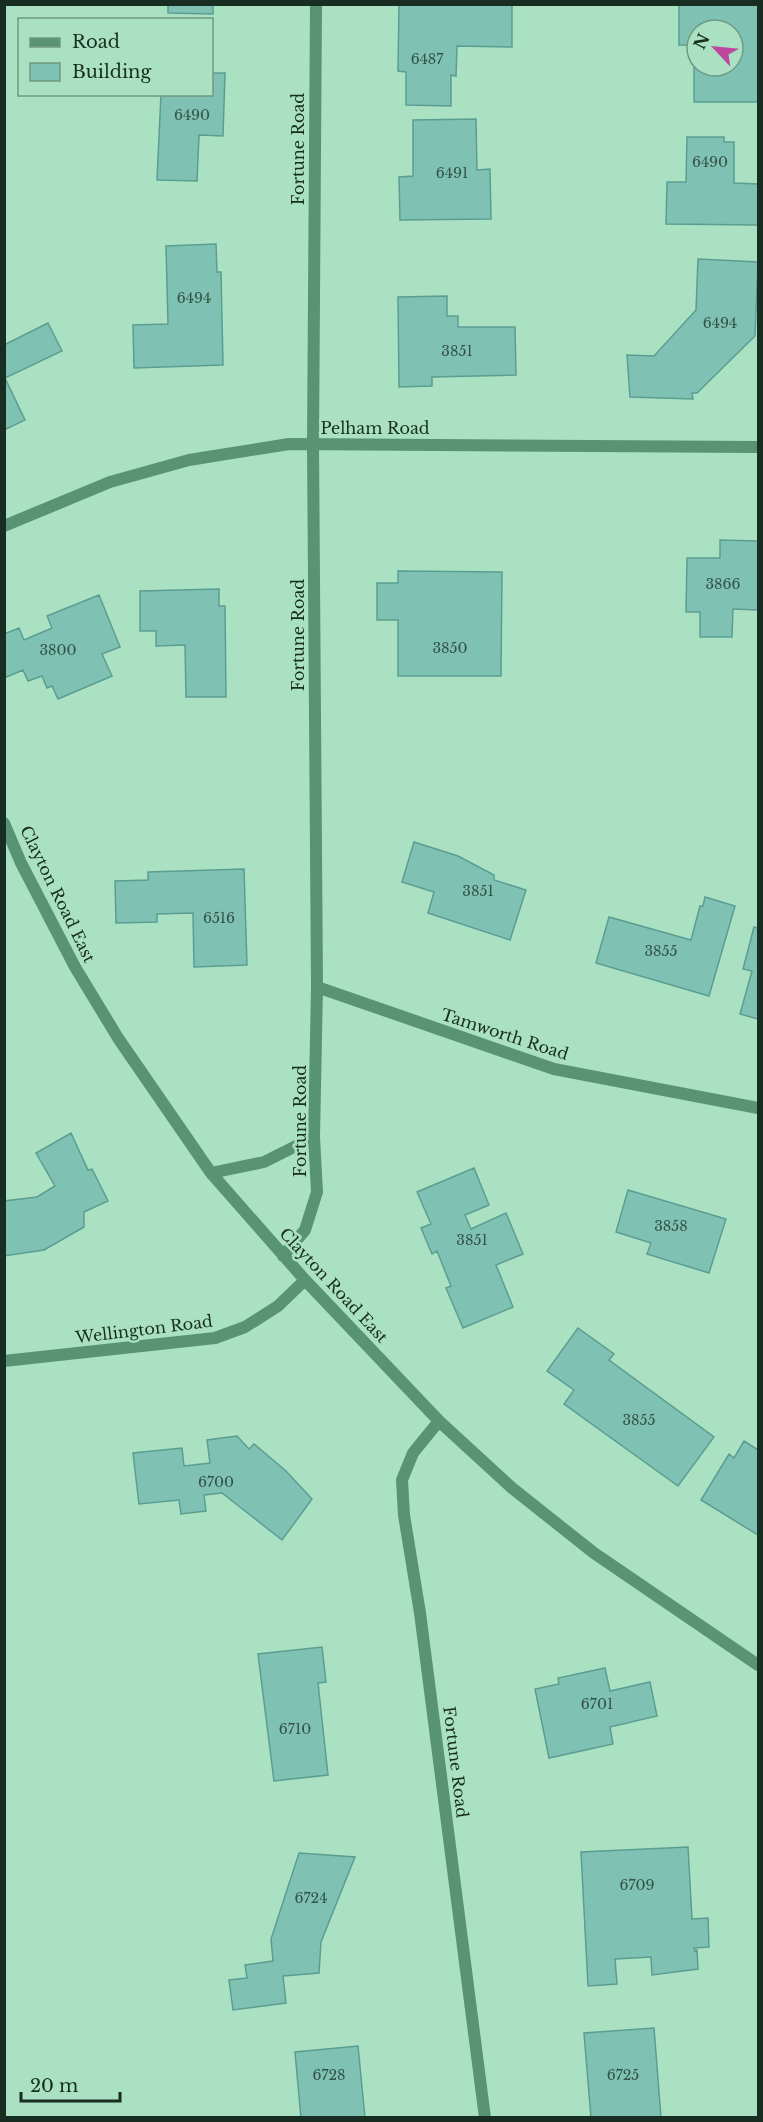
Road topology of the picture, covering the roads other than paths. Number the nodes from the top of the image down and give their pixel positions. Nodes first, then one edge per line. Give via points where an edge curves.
1 (316, 4) edge
2 (312, 444) junction
3 (759, 447) edge
4 (4, 526) edge
5 (4, 823) edge
6 (317, 987) junction
7 (759, 1108) edge
8 (314, 1137) junction
9 (211, 1173) junction
10 (284, 1256) junction
11 (305, 1280) junction
12 (4, 1361) edge
13 (439, 1421) junction
14 (759, 1665) edge
15 (485, 2118) edge

1 - 2 street, Fortune Road
2 - 3 street, Pelham Road
2 - 4 street, Pelham Road via 189,460 110,482
2 - 6 street, Fortune Road
5 - 9 street, Clayton Road East via 81,977
6 - 7 street, Tamworth Road via 554,1069
6 - 8 street, Fortune Road
8 - 9 street via 264,1162
8 - 10 street, Fortune Road via 317,1192 305,1230
9 - 10 street, Clayton Road East
10 - 11 street, Clayton Road East
11 - 12 street, Wellington Road via 278,1306 245,1328 215,1338
11 - 13 street, Clayton Road East
13 - 14 street, Clayton Road East via 512,1488 594,1553
13 - 15 street, Fortune Road via 413,1453 402,1479 403,1503

